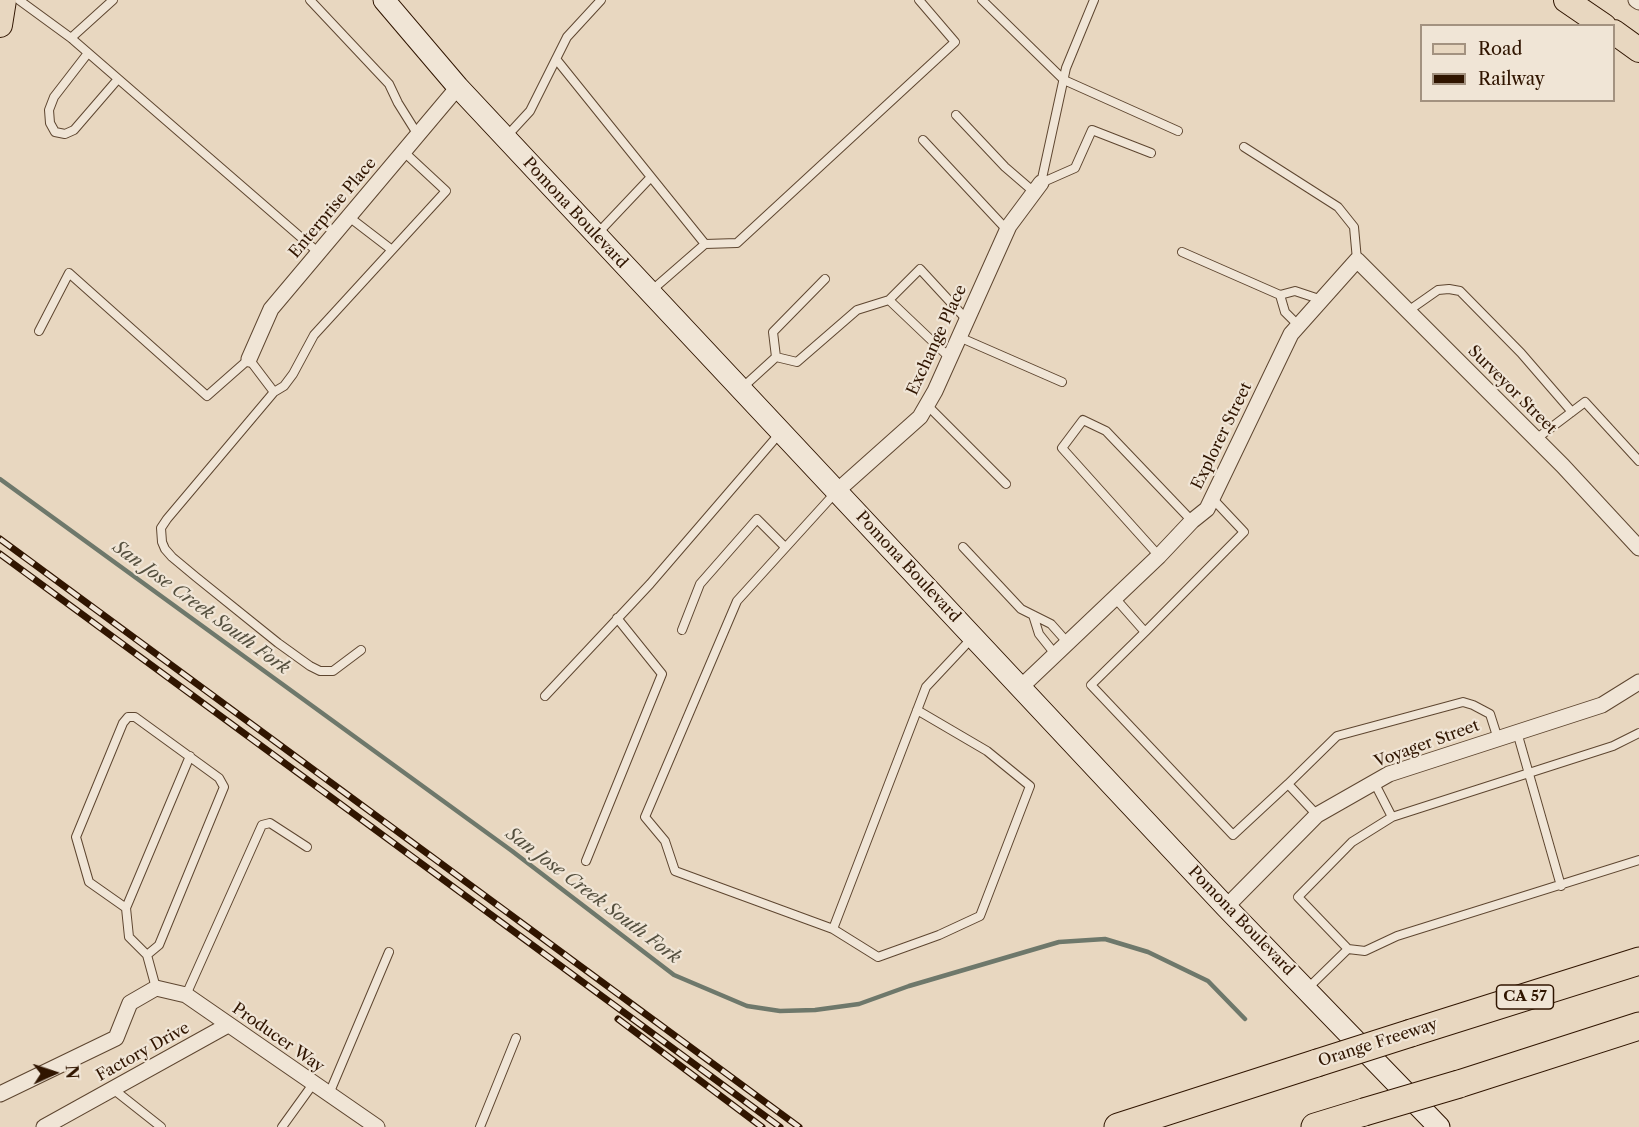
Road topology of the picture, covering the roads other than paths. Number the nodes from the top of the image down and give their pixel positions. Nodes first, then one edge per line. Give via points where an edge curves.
1 (4, 0) edge
2 (19, 0) edge
3 (113, 0) edge
4 (310, 0) edge
5 (384, 0) edge
6 (601, 0) edge
7 (920, 0) edge
8 (982, 0) edge
9 (1094, 0) edge
10 (1566, 0) edge
11 (1601, 24) edge
12 (0, 25) edge
13 (1615, 33) edge
14 (70, 38) junction
15 (1639, 50) edge
16 (88, 53) junction
17 (556, 59) junction
18 (118, 79) junction
19 (1064, 80) junction
20 (458, 87) junction
21 (956, 116) dead end
22 (1178, 131) dead end
23 (418, 135) junction
24 (505, 138) junction
25 (923, 140) dead end
26 (1244, 147) dead end
27 (404, 152) junction
28 (1150, 153) dead end
29 (651, 177) junction
30 (1038, 187) junction
31 (349, 218) junction
32 (1007, 230) junction
33 (596, 235) junction
34 (705, 244) junction
35 (392, 250) junction
36 (1182, 252) dead end
37 (319, 253) junction
38 (1357, 260) junction
39 (825, 279) dead end
40 (650, 292) junction
41 (1280, 295) junction
42 (889, 300) junction
43 (1322, 300) junction
44 (1408, 311) junction
45 (967, 320) junction
46 (1299, 326) junction
47 (39, 331) dead end
48 (959, 337) junction
49 (776, 357) junction
50 (950, 358) junction
51 (249, 359) junction
52 (1062, 382) dead end
53 (741, 389) junction
54 (274, 392) junction
55 (927, 405) junction
56 (1572, 412) junction
57 (781, 432) junction
58 (1536, 439) junction
59 (1639, 461) edge
60 (1006, 484) dead end
61 (837, 491) junction
62 (1212, 498) junction
63 (1192, 521) junction
64 (785, 547) junction
65 (963, 547) dead end
66 (1639, 548) edge
67 (1159, 556) junction
68 (1115, 598) junction
69 (1033, 615) junction
70 (617, 618) junction
71 (682, 630) dead end
72 (1145, 632) junction
73 (974, 636) junction
74 (1068, 642) junction
75 (361, 650) dead end
76 (1055, 654) junction
77 (1639, 682) edge
78 (1021, 687) junction
79 (545, 696) dead end
80 (917, 710) junction
81 (1517, 732) junction
82 (1639, 733) edge
83 (1498, 739) junction
84 (190, 756) junction
85 (1528, 773) junction
86 (1374, 782) junction
87 (1288, 784) junction
88 (1317, 815) junction
89 (1392, 817) junction
90 (307, 847) dead end
91 (1639, 860) edge
92 (586, 861) dead end
93 (1561, 886) junction
94 (1226, 907) junction
95 (126, 908) junction
96 (833, 929) junction
97 (1348, 949) junction
98 (389, 952) dead end
99 (147, 956) junction
100 (1639, 961) edge
101 (156, 988) junction
102 (1306, 990) junction
103 (186, 995) junction
104 (228, 1025) junction
105 (1639, 1026) edge
106 (516, 1038) dead end
107 (313, 1084) junction
108 (112, 1089) junction
109 (0, 1094) edge
110 (329, 1095) junction
111 (44, 1127) edge
112 (161, 1127) edge
113 (282, 1127) edge
114 (377, 1127) edge
115 (480, 1127) edge
116 (1118, 1127) edge
117 (1315, 1127) edge
118 (1439, 1127) edge

1 - 12 main road
2 - 14 lane
3 - 14 lane
4 - 23 lane via 390,84
5 - 20 street, Pomona Boulevard
6 - 17 lane via 567,37
7 - 34 lane via 955,42 738,243
8 - 19 lane
9 - 19 lane
10 - 11 main road
13 - 15 main road
14 - 16 lane
16 - 18 lane
16 - 18 lane via 54,97 49,110 55,132 65,134 74,130
17 - 24 lane via 530,111
17 - 29 lane
18 - 37 lane
19 - 22 lane
19 - 30 lane
20 - 23 street, Enterprise Place
20 - 24 street, Pomona Boulevard
21 - 30 lane via 1005,167
23 - 27 street, Enterprise Place
24 - 33 street, Pomona Boulevard
25 - 32 lane
26 - 38 lane via 1338,207 1354,227
27 - 31 street, Enterprise Place
27 - 35 lane via 446,191
28 - 30 lane via 1092,130 1075,168
29 - 33 lane
29 - 34 lane
30 - 32 street, Exchange Place
31 - 35 lane
31 - 37 street, Enterprise Place
32 - 45 street, Exchange Place
33 - 40 street, Pomona Boulevard
34 - 40 lane
35 - 54 lane via 314,335 293,374
36 - 41 lane
37 - 51 street, Enterprise Place via 271,309
38 - 43 street, Explorer Street
38 - 44 street, Surveyor Street
39 - 49 lane via 773,332
40 - 53 street, Pomona Boulevard
41 - 43 lane via 1295,291
41 - 46 lane via 1285,312
42 - 45 lane via 920,269
42 - 49 lane via 857,310 797,362
42 - 50 lane
43 - 46 street, Explorer Street
44 - 56 lane via 1438,290 1460,291
44 - 58 street, Surveyor Street
45 - 48 street, Exchange Place
46 - 62 street, Explorer Street via 1291,334
47 - 51 lane via 69,273 207,396
48 - 50 street, Exchange Place
48 - 52 lane
49 - 53 lane
50 - 55 street, Exchange Place
51 - 54 lane
53 - 57 street, Pomona Boulevard
54 - 75 lane via 167,519 161,528 162,542 172,557 196,578 310,666 333,671
55 - 60 lane
55 - 61 street, Exchange Place via 920,417
56 - 58 lane
56 - 59 lane via 1585,402
57 - 61 street, Pomona Boulevard
57 - 70 lane
58 - 66 street, Surveyor Street
61 - 64 lane
61 - 73 street, Pomona Boulevard
62 - 63 street, Explorer Street via 1207,509
62 - 72 lane via 1244,532
63 - 67 street, Explorer Street
63 - 67 lane via 1106,431 1083,420 1062,448
64 - 71 lane via 757,519 700,584
64 - 96 lane via 737,601 645,817 665,841 675,871
65 - 69 lane via 1021,609
67 - 68 street, Explorer Street
68 - 72 lane
68 - 74 street, Explorer Street
69 - 74 lane via 1051,624
69 - 76 lane via 1039,634
70 - 79 lane
70 - 92 lane via 662,674
72 - 87 lane via 1091,685 1233,835
73 - 78 street, Pomona Boulevard
73 - 80 lane via 926,687
74 - 76 street, Explorer Street
76 - 78 street, Explorer Street
77 - 81 street, Voyager Street via 1602,705
78 - 94 street, Pomona Boulevard
80 - 96 lane
80 - 96 lane via 987,751 1030,786 980,916 878,957
81 - 83 street, Voyager Street
81 - 85 lane
82 - 85 lane via 1613,746
83 - 86 street, Voyager Street
83 - 87 lane via 1490,714 1462,702 1337,736
84 - 95 lane
84 - 95 lane via 135,717 128,717 123,723 76,837 89,882
84 - 99 lane via 219,777 224,787 159,945
85 - 89 lane
85 - 93 lane
86 - 88 street, Voyager Street
86 - 89 lane
87 - 88 lane
88 - 94 street, Voyager Street
89 - 97 lane via 1352,842 1298,897
90 - 103 lane via 270,823 262,825
91 - 93 lane
93 - 97 lane via 1397,936 1365,951
94 - 102 street, Pomona Boulevard
95 - 99 lane via 129,937
97 - 102 lane
98 - 110 lane
99 - 101 lane
100 - 116 highway, Orange Freeway / CA 57, bridge
101 - 103 street, Producer Way
101 - 109 street via 130,1003 116,1038
102 - 118 street, Pomona Boulevard
103 - 104 street, Producer Way
104 - 107 street, Producer Way
104 - 108 street, Factory Drive
105 - 117 highway, bridge
106 - 115 lane
107 - 110 street, Producer Way
107 - 113 lane
108 - 111 street, Factory Drive
108 - 112 lane
110 - 114 street, Producer Way

